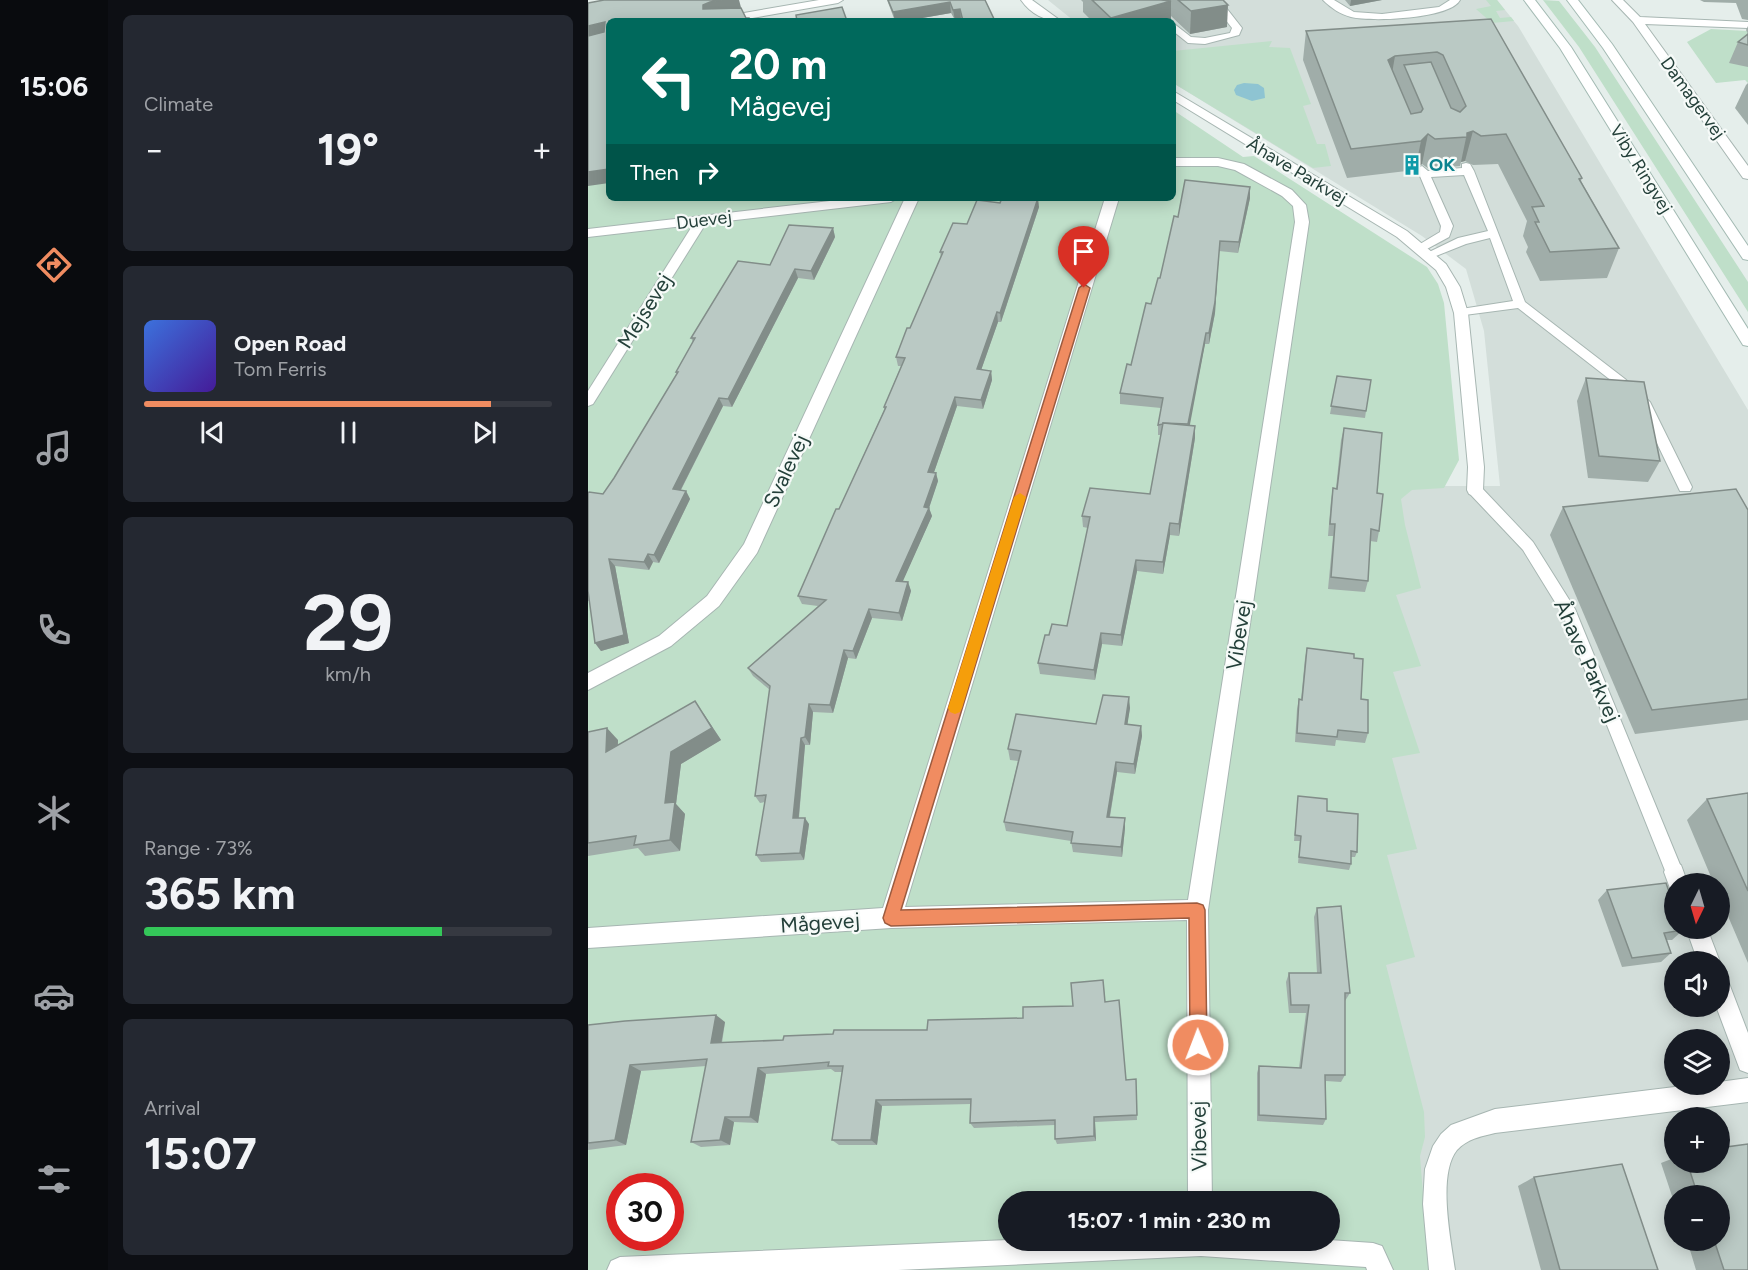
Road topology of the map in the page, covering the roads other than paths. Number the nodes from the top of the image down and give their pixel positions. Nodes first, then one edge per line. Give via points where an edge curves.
1 (838, 0) edge
2 (1026, 0) edge
3 (1215, 0) edge
4 (1328, 0) edge
5 (1455, 0) edge
6 (1529, 0) edge
7 (1572, 0) edge
8 (1617, 0) edge
9 (787, 4) edge
10 (728, 18) edge
11 (1050, 18) edge
12 (1637, 20) junction
13 (1748, 25) edge
14 (1176, 29) edge
15 (1176, 97) edge
16 (1176, 162) edge
17 (1748, 175) edge
18 (865, 201) edge
19 (911, 201) edge
20 (1111, 201) edge
21 (702, 220) junction
22 (1494, 232) junction
23 (588, 233) edge
24 (1426, 251) junction
25 (1748, 256) edge
26 (1520, 304) junction
27 (1461, 313) junction
28 (1748, 341) edge
29 (588, 401) edge
30 (1685, 486) dead end
31 (1475, 490) joint
32 (588, 682) edge
33 (1674, 873) edge
34 (1197, 910) junction
35 (891, 918) junction
36 (588, 938) edge
37 (1730, 1015) edge
38 (1748, 1062) edge
39 (1748, 1090) edge
40 (1200, 1191) edge
41 (1014, 1251) edge
42 (1320, 1251) edge
43 (620, 1270) edge
44 (1380, 1270) edge
45 (1442, 1270) edge

1 - 9 street
2 - 11 street
3 - 14 lane via 1237,28 1234,35 1188,40
4 - 5 lane via 1336,9 1361,16 1441,9
6 - 28 street, Viby Ringvej via 1565,47
7 - 25 street, Viby Ringvej via 1608,46
8 - 12 street, Damagervej
9 - 10 street
12 - 13 street, Damagervej
12 - 17 street, Damagervej
15 - 24 street, Åhave Parkvej
16 - 34 street, Vibevej via 1218,162 1239,167 1287,193 1299,205 1302,222
18 - 21 street, Duevej
19 - 32 street, Svalevej via 751,548 713,601 665,642
20 - 35 street
21 - 23 street, Duevej
21 - 29 lane, Mejsevej
22 - 24 lane
22 - 24 lane via 1467,168 1423,172 1447,226 1445,234
22 - 26 lane
24 - 27 street, Åhave Parkvej via 1447,273
26 - 27 lane
26 - 30 lane via 1645,405
27 - 31 street, Åhave Parkvej
31 - 33 lane, Åhave Parkvej via 1528,546 1570,613
34 - 35 street, Mågevej
34 - 40 street, Vibevej
35 - 36 street, Mågevej
37 - 38 street
39 - 45 street via 1471,1127 1449,1143 1438,1166 1436,1201
41 - 43 street
42 - 44 street via 1373,1255

